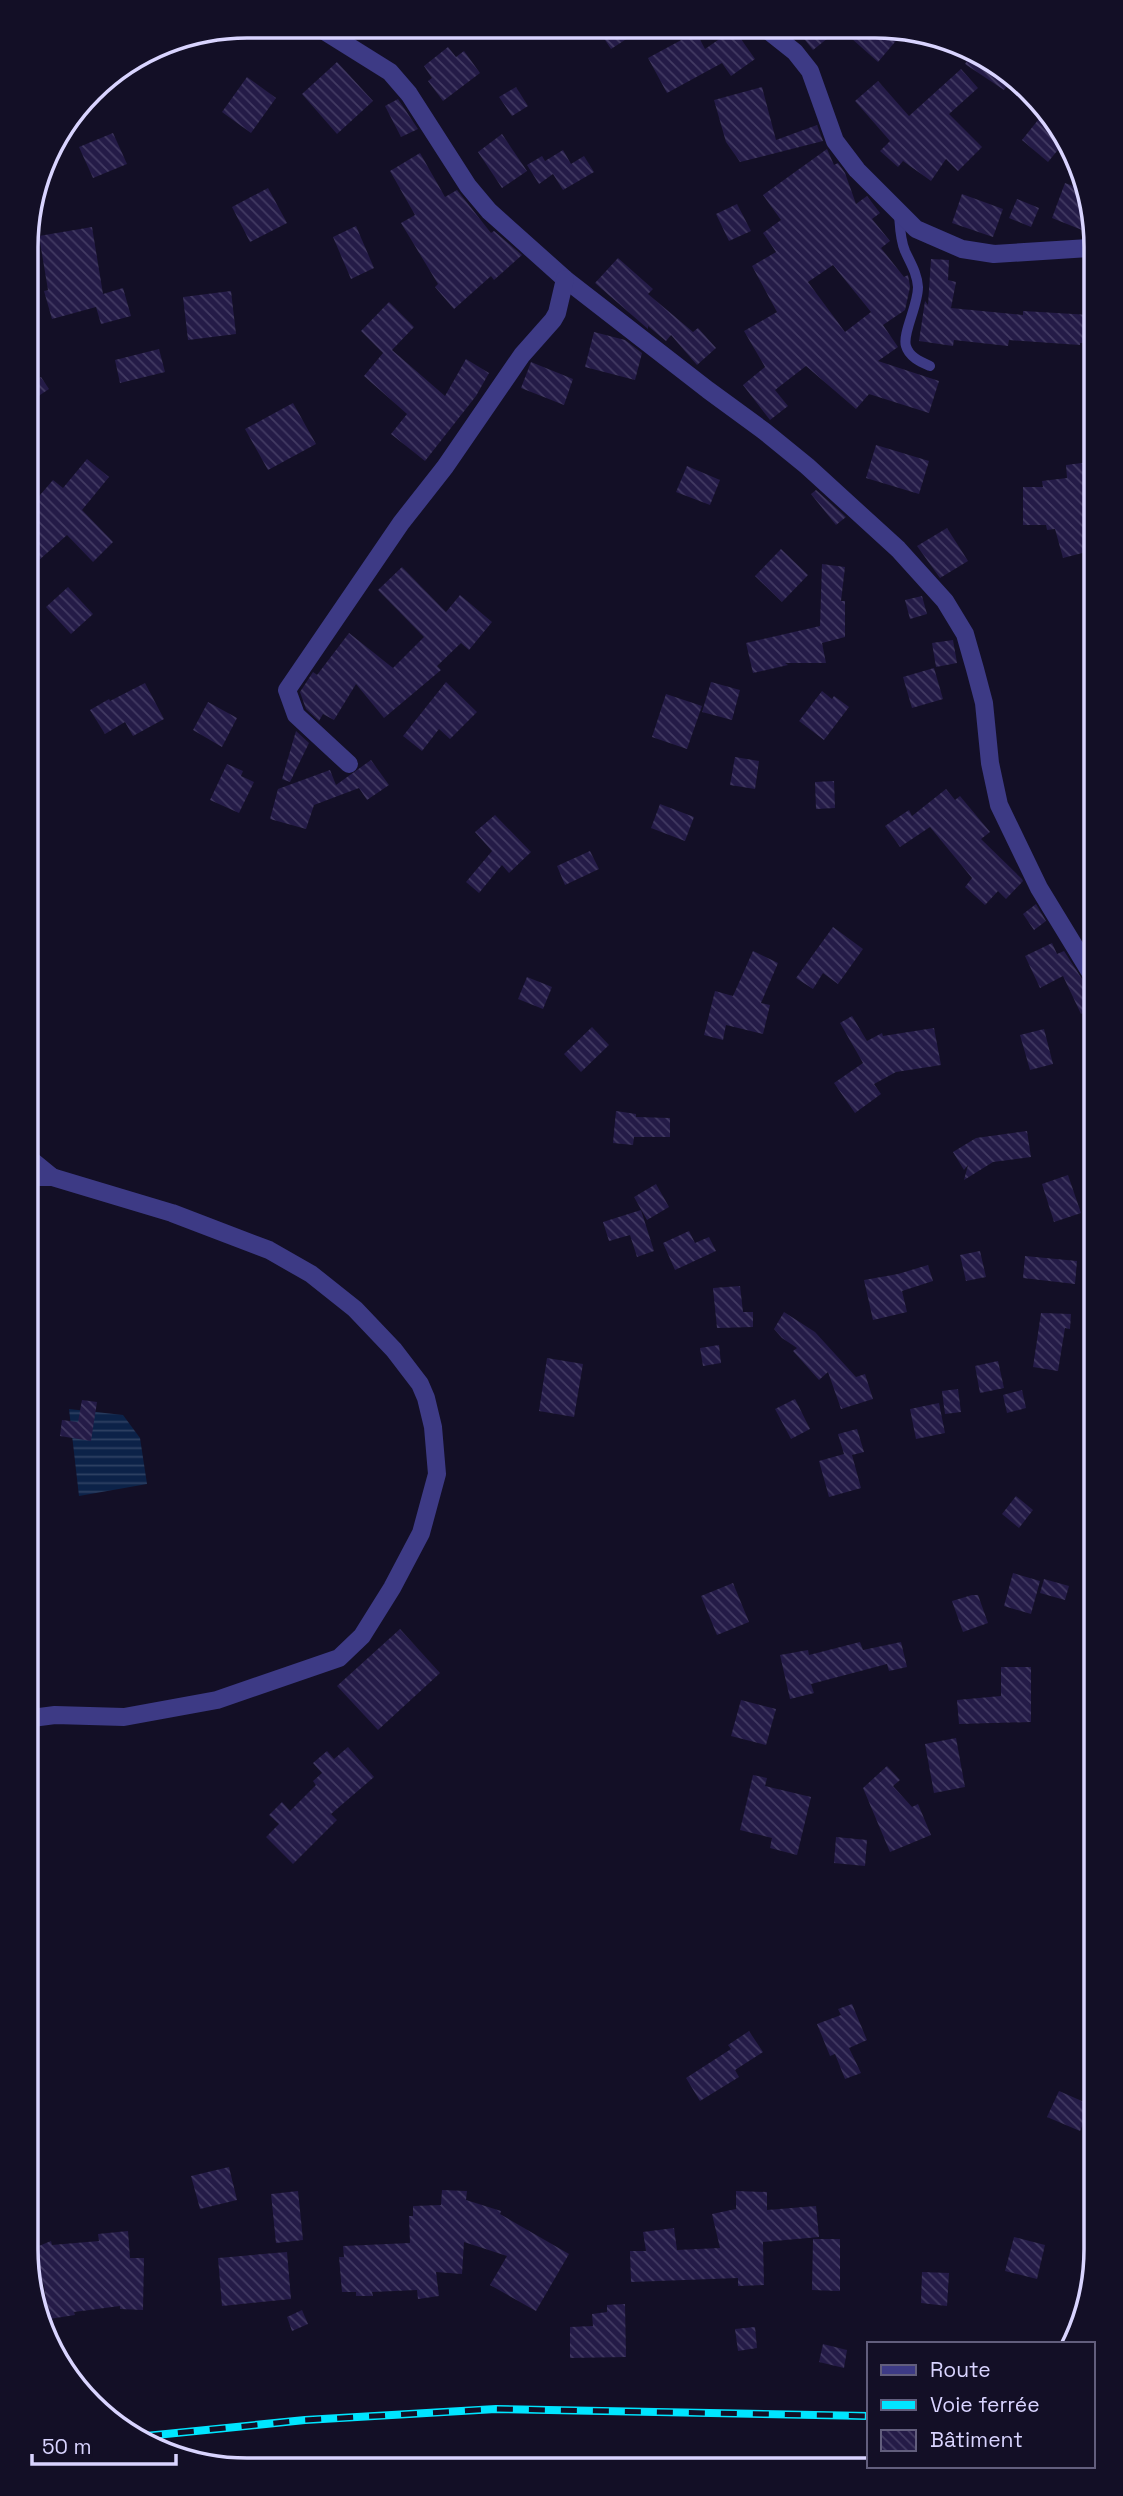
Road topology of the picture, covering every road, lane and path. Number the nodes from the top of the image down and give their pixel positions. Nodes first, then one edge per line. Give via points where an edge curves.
1 (336, 38) edge
2 (777, 38) edge
3 (900, 214) junction
4 (1084, 248) edge
5 (565, 279) junction
6 (930, 366) dead end
7 (349, 764) dead end
8 (1084, 962) edge
9 (39, 1166) edge
10 (39, 1177) edge
11 (52, 1177) junction
12 (39, 1717) edge

1 - 5 street via 390,72 489,211
2 - 3 street via 810,71 835,141
3 - 4 street via 916,229 962,249 994,254
3 - 6 lane via 900,232 918,286 905,345
5 - 7 street via 553,320 522,355 401,523 288,690 296,715
5 - 8 street via 807,466 898,549 945,601 965,634 975,668 999,805 1039,888
9 - 11 street
10 - 11 street
11 - 12 street via 221,1230 311,1274 355,1309 420,1384 433,1427 437,1474 421,1533 392,1588 362,1636 339,1658 217,1700 124,1717

